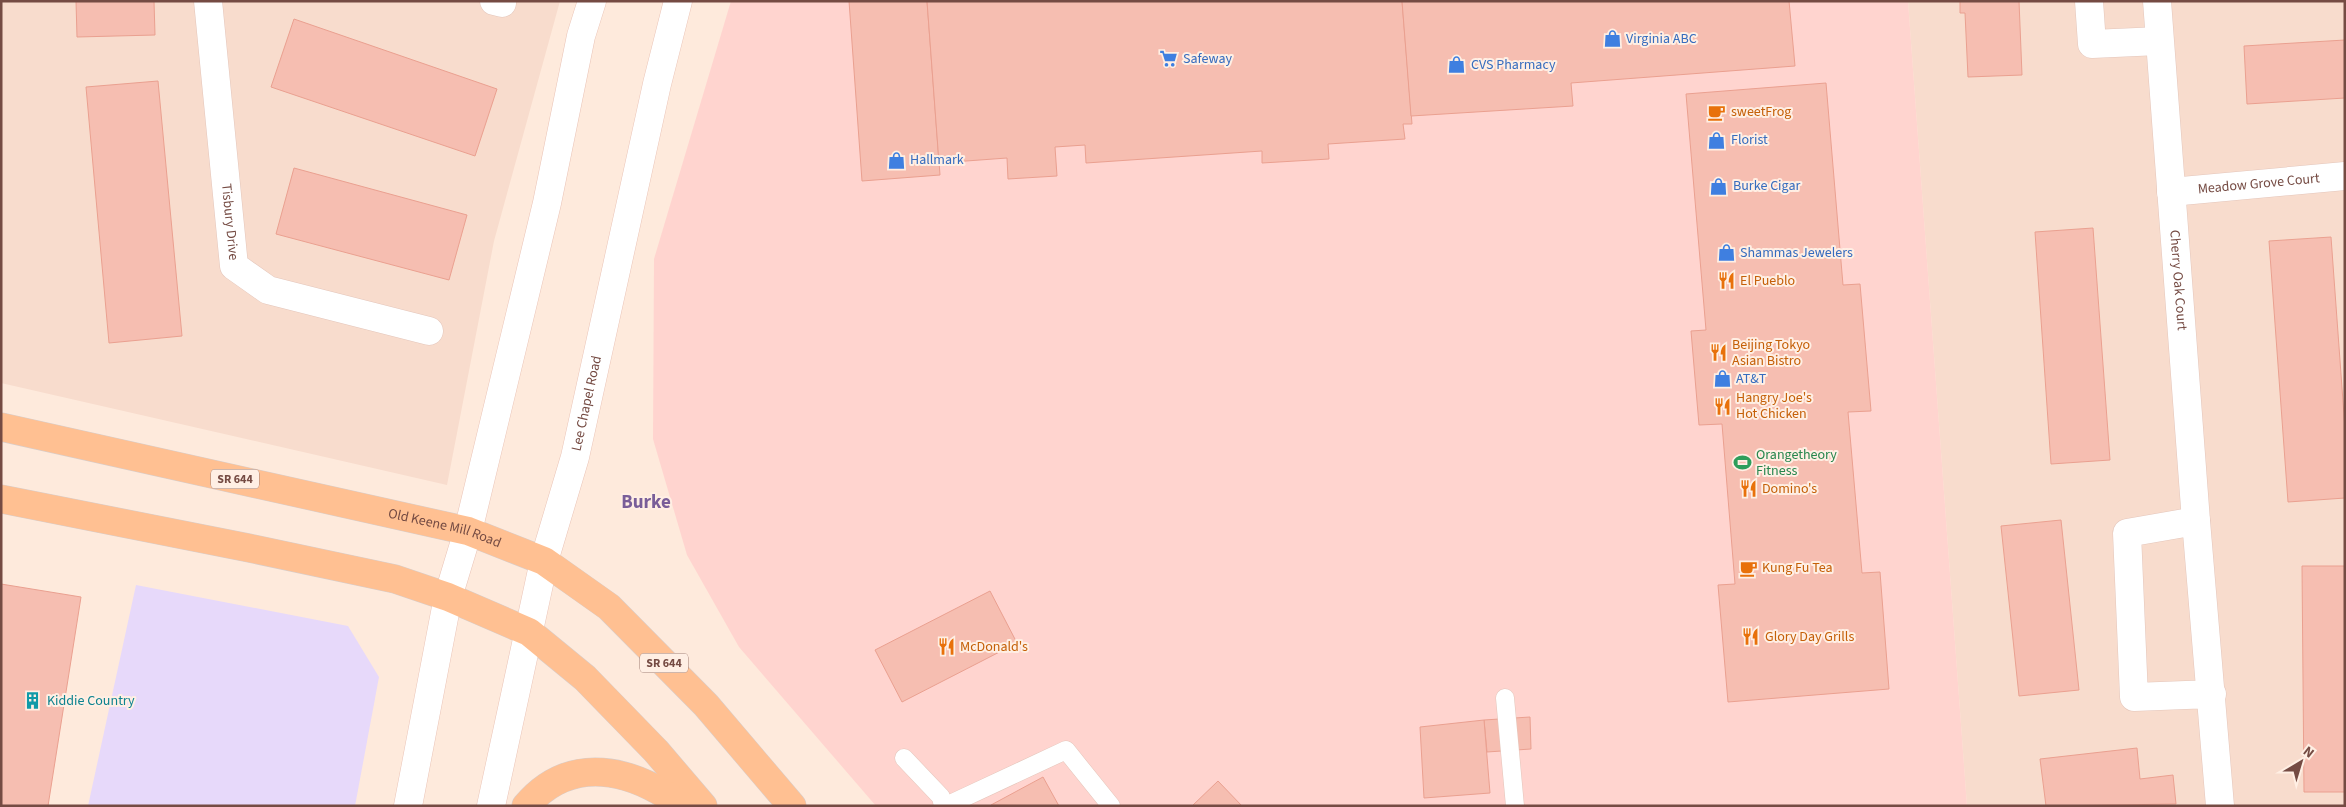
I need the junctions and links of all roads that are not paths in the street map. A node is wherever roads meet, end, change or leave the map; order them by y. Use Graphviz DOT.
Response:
graph roads {
  1 [pos="208,1"];
  2 [pos="592,1"];
  3 [pos="678,1"];
  4 [pos="2089,1"];
  5 [pos="2157,1"];
  6 [pos="2159,41"];
  7 [pos="2345,176"];
  8 [pos="2171,192"];
  9 [pos="429,331"];
  10 [pos="1,427"];
  11 [pos="1,500"];
  12 [pos="2196,521"];
  13 [pos="468,531"];
  14 [pos="544,561"];
  15 [pos="448,597"];
  16 [pos="529,632"];
  17 [pos="2212,694"];
  18 [pos="1505,698"];
  19 [pos="904,758"];
  20 [pos="408,806"];
  21 [pos="491,806"];
  22 [pos="526,806"];
  23 [pos="682,806"];
  24 [pos="703,806"];
  25 [pos="792,806"];
  26 [pos="944,806"];
  27 [pos="1111,806"];
  28 [pos="1516,806"];
  29 [pos="2220,806"];
  1 -- 9 [label="street, Tisbury Drive"];
  2 -- 13 [label="street"];
  3 -- 14 [label="street, Lee Chapel Road"];
  4 -- 6 [label="street"];
  5 -- 6 [label="street, Cherry Oak Court"];
  6 -- 8 [label="street, Cherry Oak Court"];
  7 -- 8 [label="street, Meadow Grove Court"];
  8 -- 12 [label="street, Cherry Oak Court"];
  10 -- 13 [label="main road, Old Keene Mill Road / SR 644"];
  11 -- 15 [label="main road"];
  12 -- 17 [label="street, Cherry Oak Court"];
  12 -- 17 [label="street"];
  13 -- 14 [label="main road, Old Keene Mill Road / SR 644"];
  13 -- 15 [label="street"];
  14 -- 16 [label="street, Lee Chapel Road"];
  14 -- 25 [label="main road, Old Keene Mill Road / SR 644"];
  15 -- 16 [label="main road"];
  15 -- 20 [label="street"];
  16 -- 21 [label="street, Lee Chapel Road"];
  16 -- 24 [label="main road"];
  17 -- 29 [label="street, Cherry Oak Court"];
  18 -- 28 [label="lane"];
  19 -- 26 [label="lane"];
  22 -- 23 [label="main road"];
  26 -- 27 [label="lane"];
}
